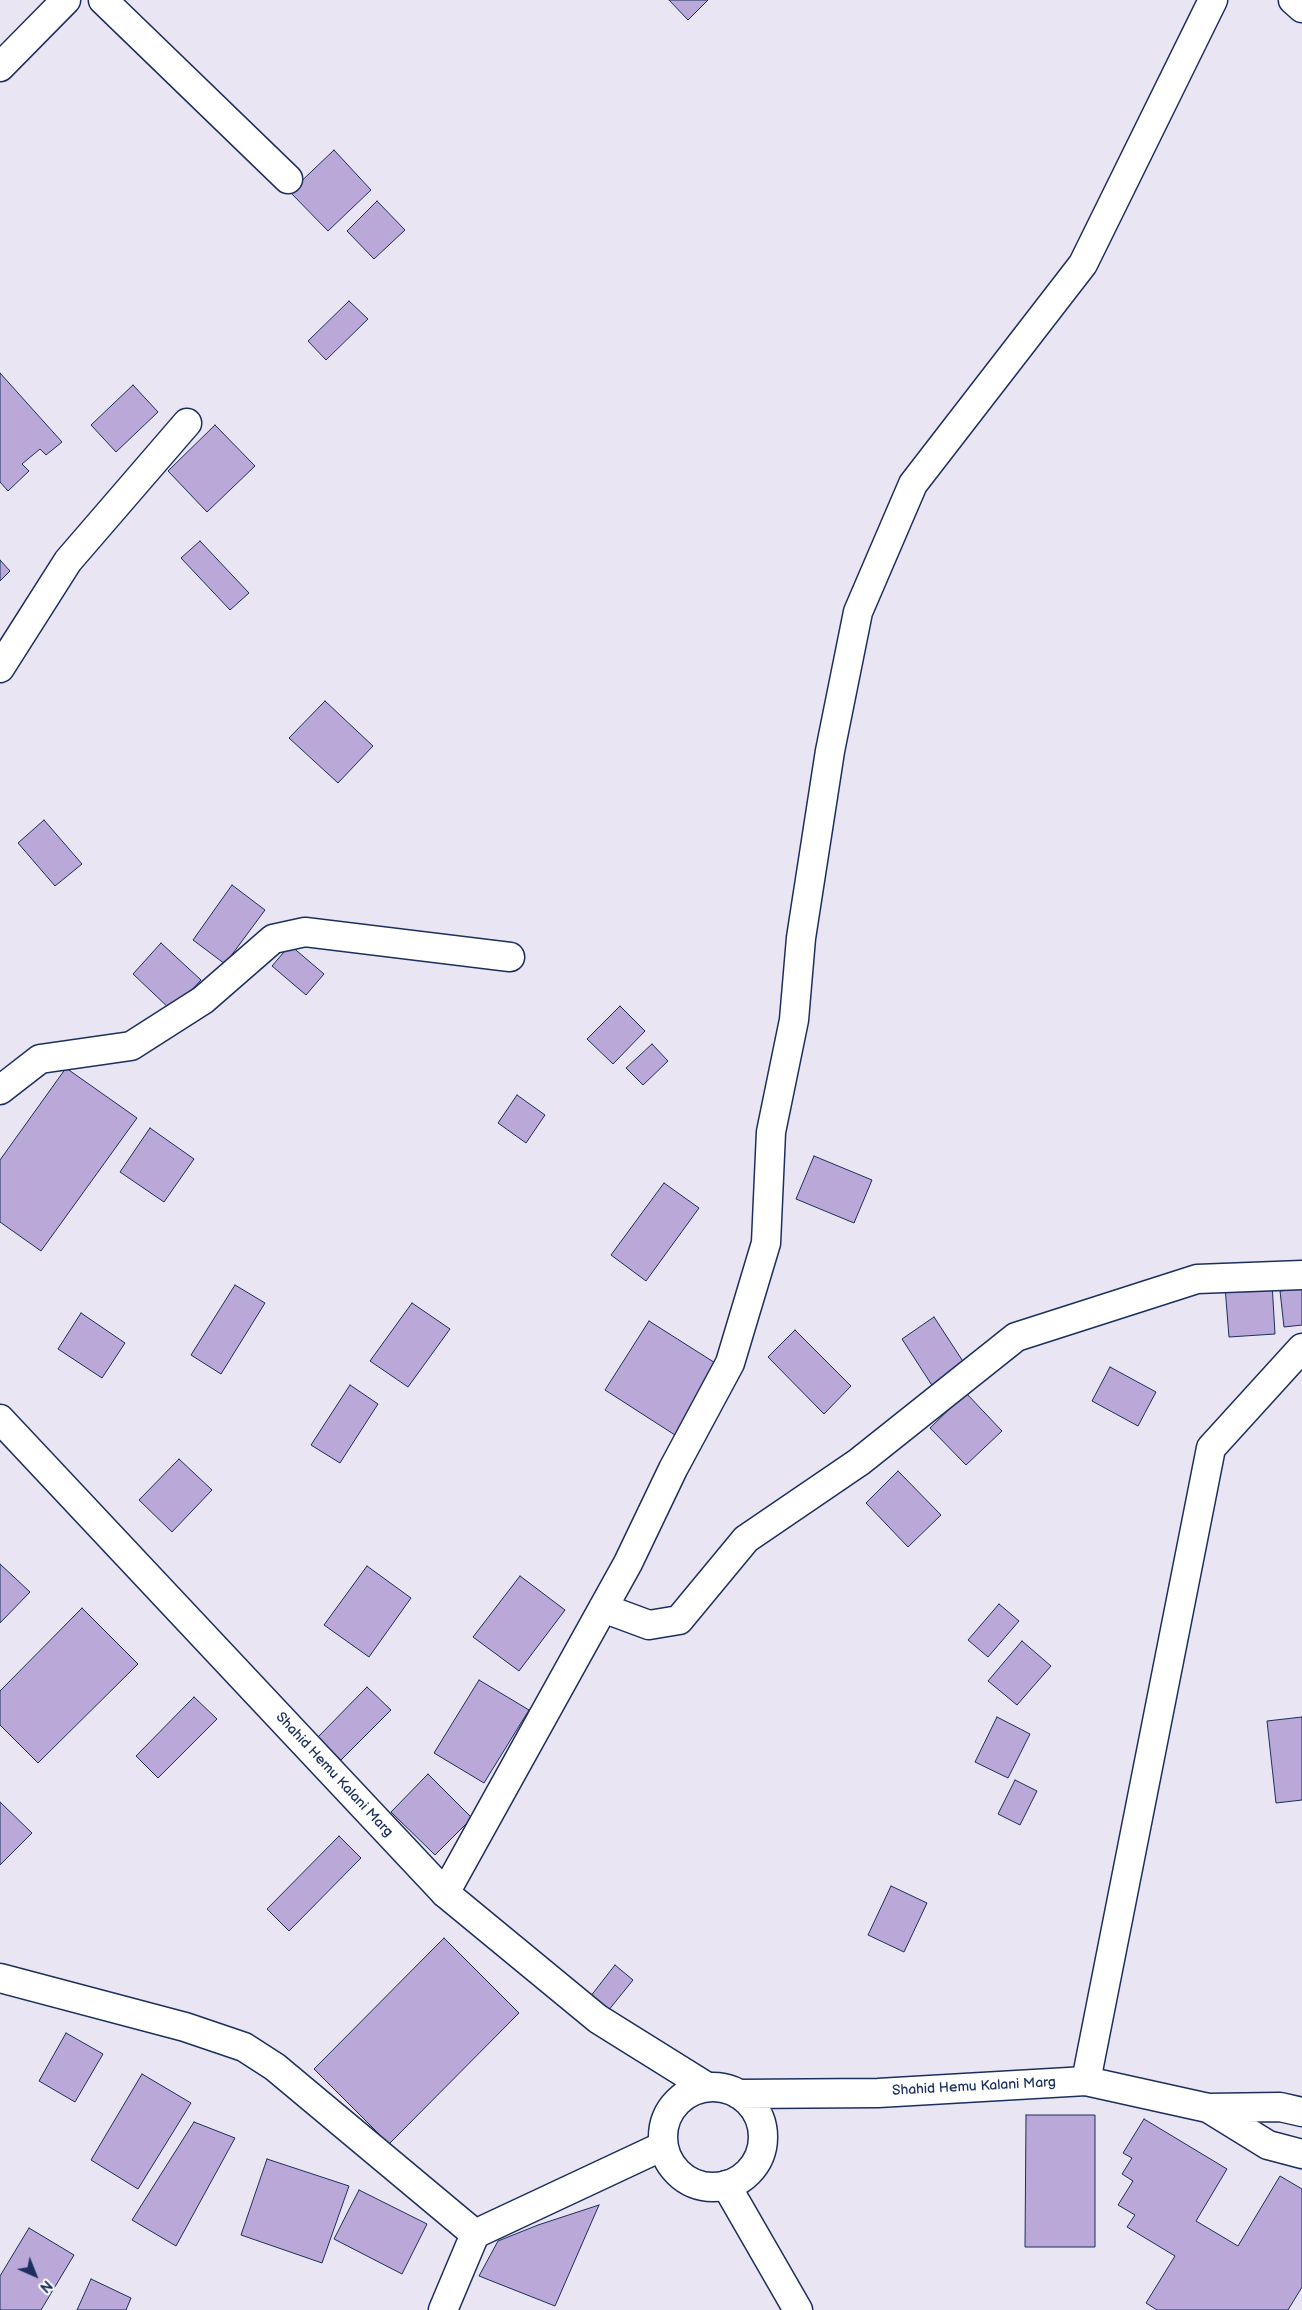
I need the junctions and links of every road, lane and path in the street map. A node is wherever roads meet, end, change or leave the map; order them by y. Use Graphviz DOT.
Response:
graph roads {
  1 [pos="66,0"];
  2 [pos="103,0"];
  3 [pos="1213,0"];
  4 [pos="1293,0"];
  5 [pos="1302,8"];
  6 [pos="0,67"];
  7 [pos="288,179"];
  8 [pos="187,423"];
  9 [pos="0,668"];
  10 [pos="510,957"];
  11 [pos="0,1090"];
  12 [pos="1302,1276"];
  13 [pos="1302,1348"];
  14 [pos="0,1419"];
  15 [pos="603,1608"];
  16 [pos="445,1893"];
  17 [pos="0,1978"];
  18 [pos="1086,2081"];
  19 [pos="707,2087"];
  20 [pos="738,2094"];
  21 [pos="1208,2108"];
  22 [pos="1302,2112"];
  23 [pos="663,2146"];
  24 [pos="1302,2154"];
  25 [pos="726,2185"];
  26 [pos="475,2234"];
  27 [pos="443,2310"];
  28 [pos="798,2310"];
  1 -- 6 [label="street"];
  2 -- 7 [label="street"];
  3 -- 15 [label="street"];
  4 -- 5 [label="street"];
  8 -- 9 [label="street"];
  10 -- 11 [label="street"];
  12 -- 15 [label="street"];
  13 -- 18 [label="street"];
  14 -- 16 [label="street, Shahid Hemu Kalani Marg"];
  15 -- 16 [label="street"];
  16 -- 19 [label="street, Shahid Hemu Kalani Marg"];
  17 -- 26 [label="street"];
  18 -- 20 [label="street, Shahid Hemu Kalani Marg"];
  18 -- 21 [label="street, Shahid Hemu Kalani Marg"];
  19 -- 20 [label="street, Shahid Hemu Kalani Marg"];
  19 -- 23 [label="street"];
  20 -- 25 [label="street, Shahid Hemu Kalani Marg"];
  21 -- 22 [label="street, Shahid Hemu Kalani Marg"];
  21 -- 24 [label="street, Shahid Hemu Kalani Marg"];
  23 -- 25 [label="street, Shahid Hemu Kalani Marg"];
  23 -- 26 [label="street"];
  25 -- 28 [label="street"];
  26 -- 27 [label="street"];
}
